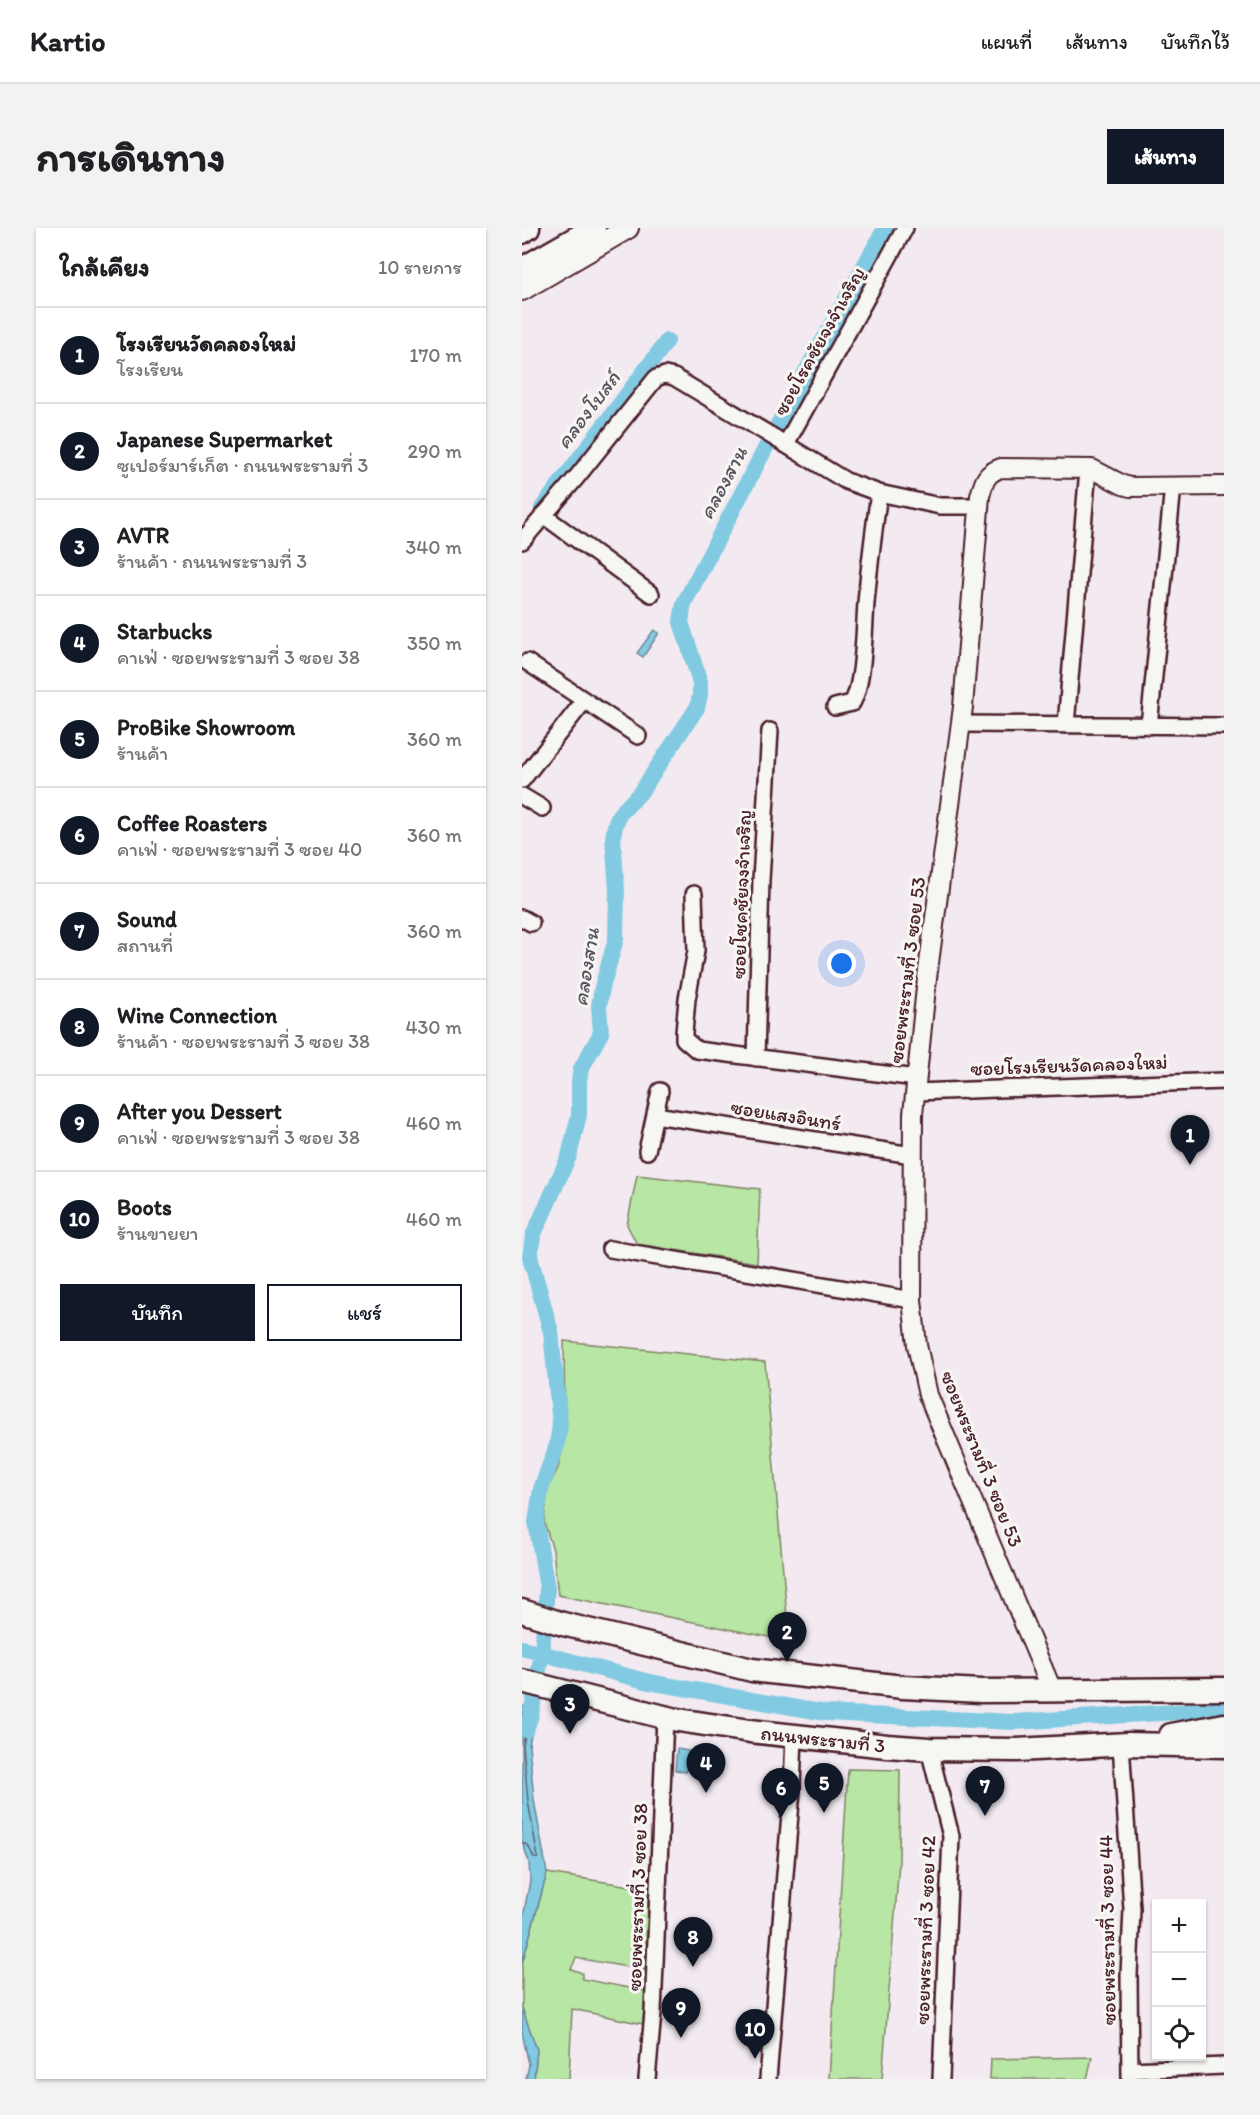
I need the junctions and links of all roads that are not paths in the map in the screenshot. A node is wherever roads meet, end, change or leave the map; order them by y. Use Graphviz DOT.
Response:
graph roads {
  1 [pos="528,228"];
  2 [pos="594,228"];
  3 [pos="628,228"];
  4 [pos="906,228"];
  5 [pos="522,232"];
  6 [pos="522,269"];
  7 [pos="522,290"];
  8 [pos="776,437"];
  9 [pos="1088,469"];
  10 [pos="1173,486"];
  11 [pos="1224,486"];
  12 [pos="879,493"];
  13 [pos="980,506"];
  14 [pos="543,515"];
  15 [pos="522,541"];
  16 [pos="651,594"];
  17 [pos="526,662"];
  18 [pos="584,701"];
  19 [pos="835,707"];
  20 [pos="961,724"];
  21 [pos="1066,725"];
  22 [pos="1149,726"];
  23 [pos="1224,726"];
  24 [pos="770,731"];
  25 [pos="638,736"];
  26 [pos="522,780"];
  27 [pos="522,796"];
  28 [pos="542,808"];
  29 [pos="694,894"];
  30 [pos="756,1058"];
  31 [pos="1224,1081"];
  32 [pos="916,1085"];
  33 [pos="660,1091"];
  34 [pos="655,1115"];
  35 [pos="647,1151"];
  36 [pos="912,1155"];
  37 [pos="610,1249"];
  38 [pos="912,1300"];
  39 [pos="525,1612"];
  40 [pos="1224,1674"];
  41 [pos="522,1681"];
  42 [pos="1224,1689"];
  43 [pos="1053,1690"];
  44 [pos="1099,1690"];
  45 [pos="665,1717"];
  46 [pos="1224,1725"];
  47 [pos="794,1734"];
  48 [pos="1125,1744"];
  49 [pos="1224,1746"];
  50 [pos="929,1749"];
  51 [pos="1224,2066"];
  52 [pos="1130,2074"];
  53 [pos="647,2079"];
  54 [pos="768,2079"];
  55 [pos="940,2079"];
  1 -- 5 [label="main road"];
  2 -- 6 [label="main road"];
  3 -- 7 [label="main road"];
  4 -- 8 [label="street, ซอยโรคชัยจงจำเจริญ"];
  8 -- 12 [label="street, ซอยโรคชัยจงจำเจริญ"];
  8 -- 14 [label="street, ซอยโรคชัยจงจำเจริญ"];
  9 -- 10 [label="street, ซอยพระรามที่ 3 ซอย 53"];
  9 -- 13 [label="street, ซอยพระรามที่ 3 ซอย 53"];
  9 -- 21 [label="street"];
  10 -- 11 [label="street, ซอยพระรามที่ 3 ซอย 53"];
  10 -- 22 [label="street"];
  12 -- 13 [label="street, ซอยโรคชัยจงจำเจริญ"];
  12 -- 19 [label="street"];
  13 -- 20 [label="street, ซอยพระรามที่ 3 ซอย 53"];
  14 -- 15 [label="street, ซอยโรคชัยจงจำเจริญ"];
  14 -- 16 [label="street"];
  17 -- 18 [label="street"];
  18 -- 25 [label="street"];
  18 -- 26 [label="street"];
  20 -- 21 [label="street"];
  20 -- 32 [label="street, ซอยพระรามที่ 3 ซอย 53"];
  21 -- 22 [label="street"];
  22 -- 23 [label="street"];
  24 -- 30 [label="street, ซอยโชคชัยจงจำเจริญ"];
  27 -- 28 [label="street"];
  29 -- 30 [label="street"];
  30 -- 32 [label="street"];
  31 -- 32 [label="street, ซอยโรงเรียนวัดคลองใหม่"];
  32 -- 36 [label="street, ซอยพระรามที่ 3 ซอย 53"];
  33 -- 34 [label="street"];
  34 -- 35 [label="street"];
  34 -- 36 [label="street, ซอยแสงอินทร์"];
  36 -- 38 [label="street, ซอยพระรามที่ 3 ซอย 53"];
  37 -- 38 [label="street"];
  38 -- 43 [label="street, ซอยพระรามที่ 3 ซอย 53"];
  39 -- 43 [label="main road"];
  40 -- 44 [label="main road"];
  41 -- 45 [label="main road, ถนนพระรามที่ 3"];
  42 -- 44 [label="main road"];
  43 -- 44 [label="main road"];
  45 -- 47 [label="main road, ถนนพระรามที่ 3"];
  45 -- 53 [label="street, ซอยพระรามที่ 3 ซอย 38"];
  46 -- 48 [label="main road, ถนนพระรามที่ 3"];
  47 -- 50 [label="main road, ถนนพระรามที่ 3"];
  47 -- 54 [label="street"];
  48 -- 49 [label="main road, ถนนพระรามที่ 3"];
  48 -- 50 [label="main road, ถนนพระรามที่ 3"];
  48 -- 52 [label="street, ซอยพระรามที่ 3 ซอย 44"];
  50 -- 55 [label="street, ซอยพระรามที่ 3 ซอย 42"];
  51 -- 52 [label="street"];
}
